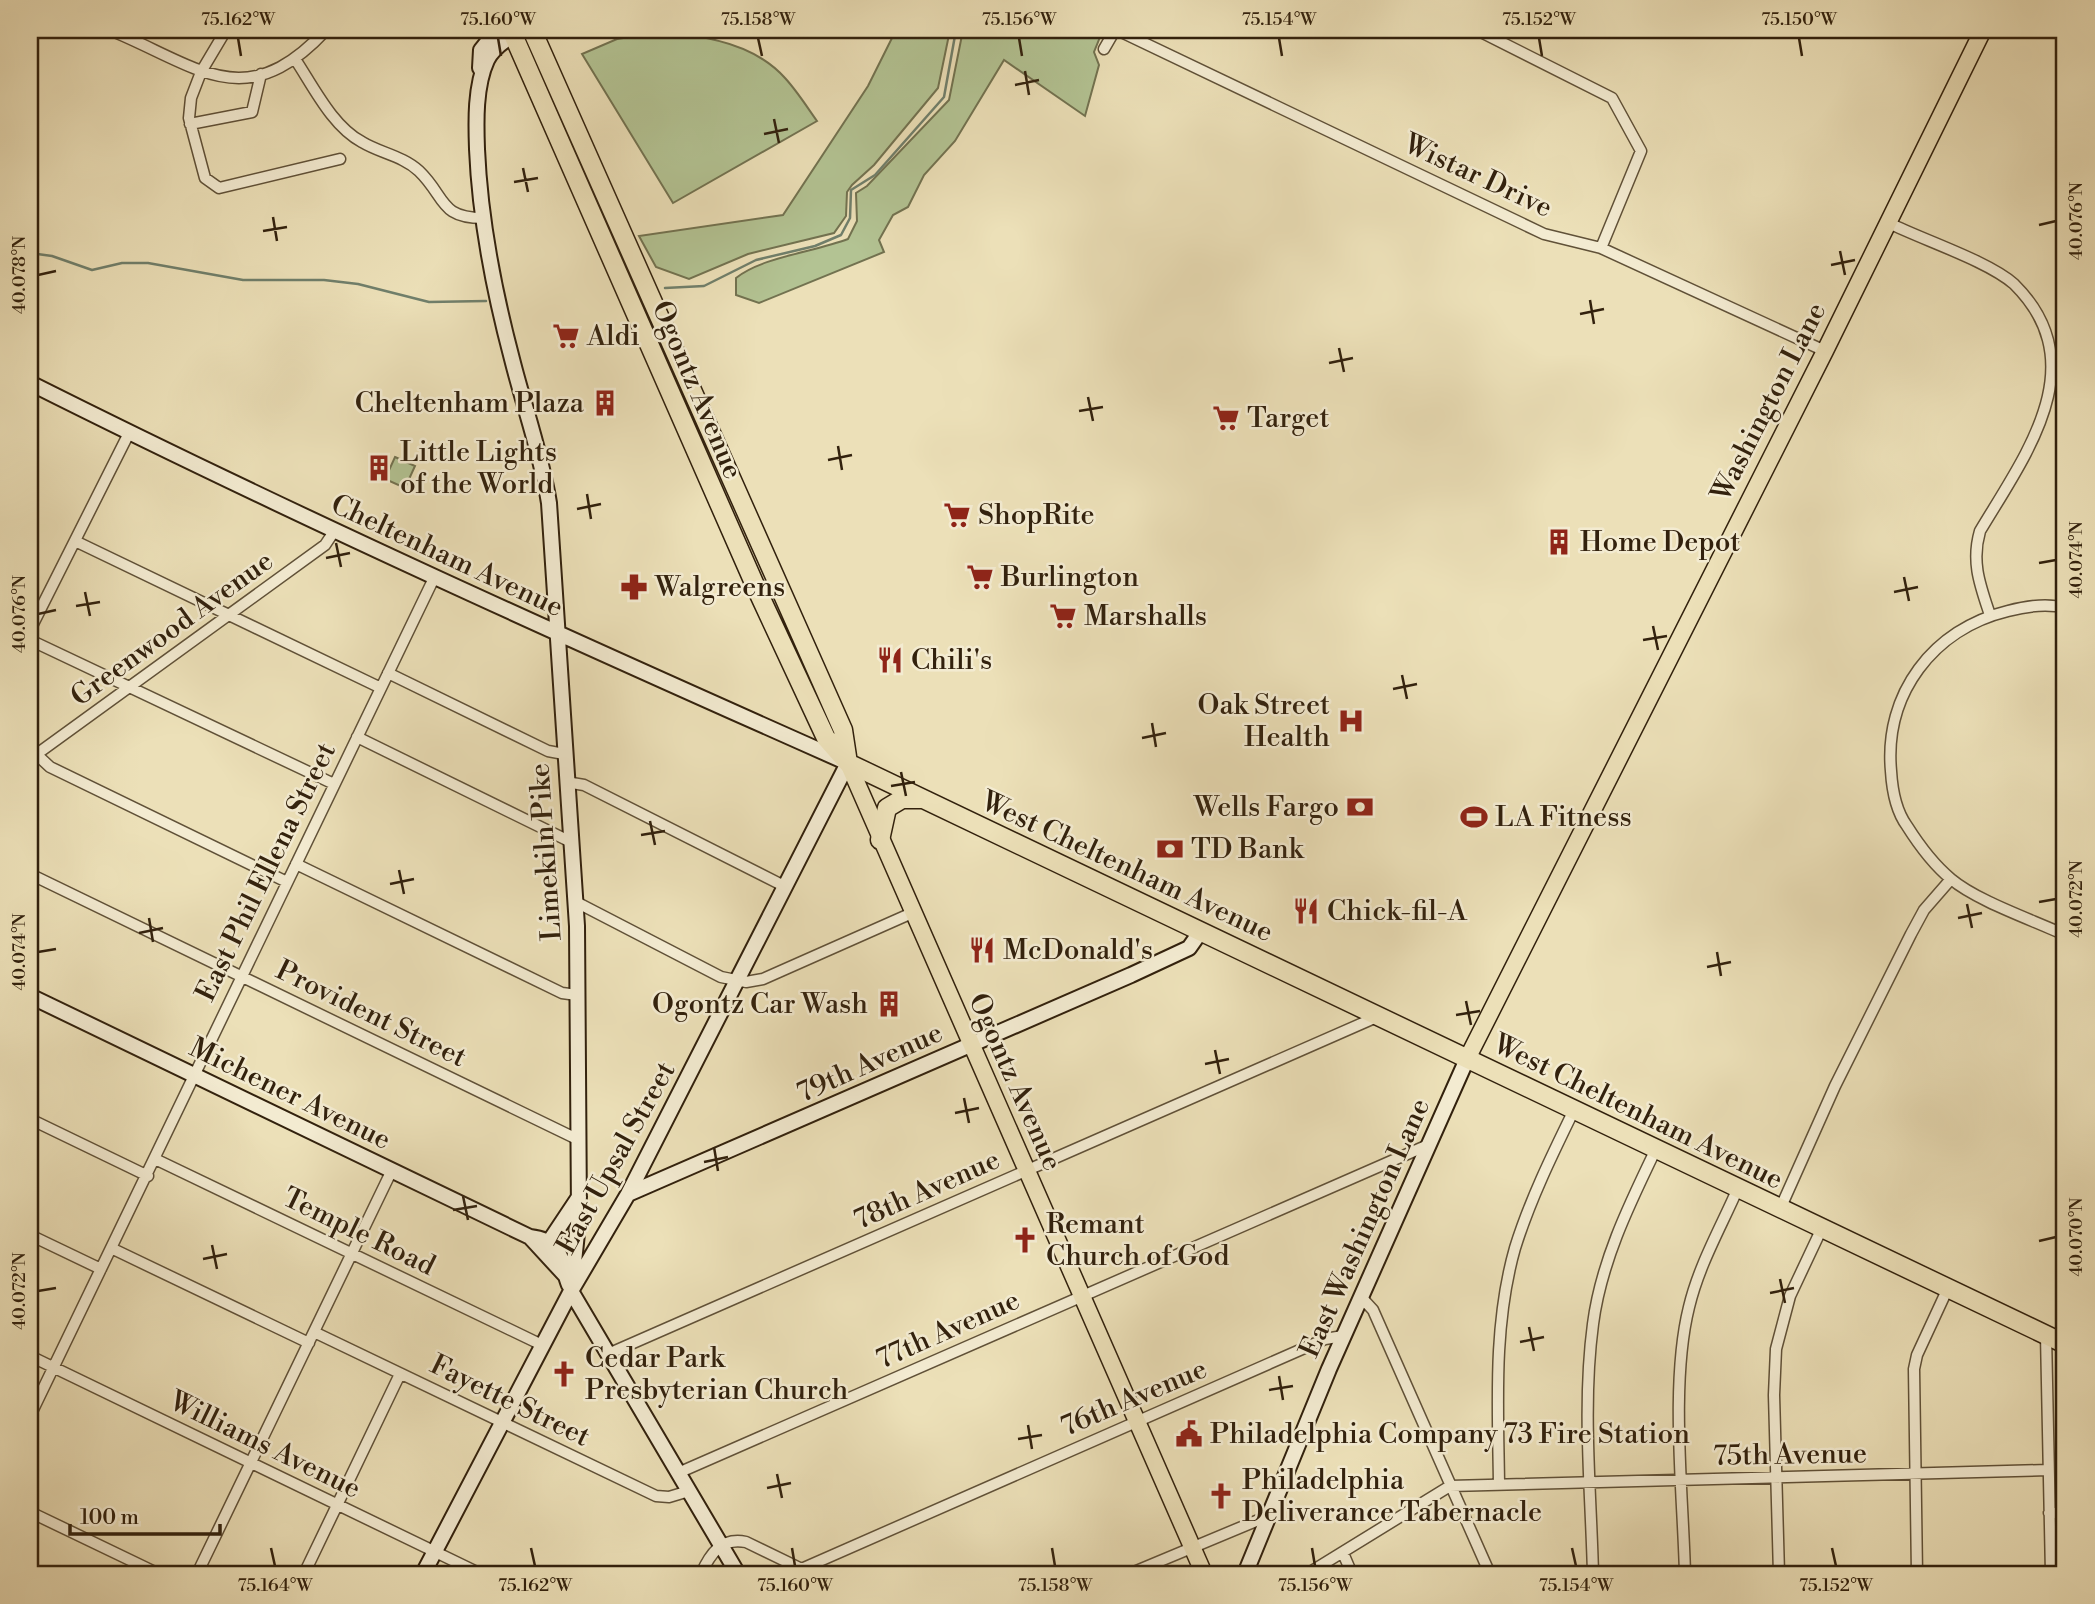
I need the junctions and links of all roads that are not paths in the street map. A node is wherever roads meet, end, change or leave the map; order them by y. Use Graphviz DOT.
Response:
graph roads {
  1 [pos="110,30"];
  2 [pos="226,30"];
  3 [pos="326,30"];
  4 [pos="532,30"];
  5 [pos="1116,30"];
  6 [pos="1477,30"];
  7 [pos="1983,30"];
  8 [pos="511,31"];
  9 [pos="131,34"];
  10 [pos="1104,49"];
  11 [pos="295,58"];
  12 [pos="201,72"];
  13 [pos="261,74"];
  14 [pos="190,124"];
  15 [pos="340,159"];
  16 [pos="484,218"];
  17 [pos="1889,223"];
  18 [pos="1601,248"];
  19 [pos="1825,351"];
  20 [pos="2062,366"];
  21 [pos="30,383"];
  22 [pos="129,433"];
  23 [pos="335,530"];
  24 [pos="75,541"];
  25 [pos="435,576"];
  26 [pos="2065,608"];
  27 [pos="230,615"];
  28 [pos="1990,615"];
  29 [pos="30,630"];
  30 [pos="557,634"];
  31 [pos="30,640"];
  32 [pos="388,673"];
  33 [pos="131,687"];
  34 [pos="381,688"];
  35 [pos="357,737"];
  36 [pos="564,754"];
  37 [pos="33,757"];
  38 [pos="848,763"];
  39 [pos="566,782"];
  40 [pos="334,784"];
  41 [pos="920,799"];
  42 [pos="880,840"];
  43 [pos="571,842"];
  44 [pos="296,864"];
  45 [pos="30,874"];
  46 [pos="1951,879"];
  47 [pos="287,882"];
  48 [pos="784,886"];
  49 [pos="576,902"];
  50 [pos="912,913"];
  51 [pos="1201,931"];
  52 [pos="2065,935"];
  53 [pos="242,976"];
  54 [pos="736,981"];
  55 [pos="577,995"];
  56 [pos="30,996"];
  57 [pos="1378,1016"];
  58 [pos="971,1046"];
  59 [pos="1467,1059"];
  60 [pos="194,1075"];
  61 [pos="1574,1110"];
  62 [pos="30,1119"];
  63 [pos="579,1140"];
  64 [pos="1428,1144"];
  65 [pos="1657,1149"];
  66 [pos="155,1159"];
  67 [pos="392,1170"];
  68 [pos="1027,1171"];
  69 [pos="148,1176"];
  70 [pos="1738,1188"];
  71 [pos="628,1194"];
  72 [pos="579,1197"];
  73 [pos="1780,1209"];
  74 [pos="1822,1228"];
  75 [pos="30,1235"];
  76 [pos="530,1237"];
  77 [pos="549,1242"];
  78 [pos="111,1248"];
  79 [pos="352,1254"];
  80 [pos="101,1269"];
  81 [pos="565,1275"];
  82 [pos="1948,1288"];
  83 [pos="571,1292"];
  84 [pos="1082,1297"];
  85 [pos="1361,1297"];
  86 [pos="314,1332"];
  87 [pos="2046,1335"];
  88 [pos="1343,1336"];
  89 [pos="309,1343"];
  90 [pos="2065,1344"];
  91 [pos="542,1345"];
  92 [pos="608,1354"];
  93 [pos="30,1356"];
  94 [pos="53,1367"];
  95 [pos="400,1374"];
  96 [pos="30,1416"];
  97 [pos="501,1422"];
  98 [pos="1136,1423"];
  99 [pos="251,1463"];
  100 [pos="2048,1470"];
  101 [pos="678,1473"];
  102 [pos="1914,1474"];
  103 [pos="1777,1478"];
  104 [pos="1682,1480"];
  105 [pos="1591,1482"];
  106 [pos="1499,1484"];
  107 [pos="1450,1486"];
  108 [pos="689,1491"];
  109 [pos="337,1505"];
  110 [pos="30,1511"];
  111 [pos="2049,1513"];
  112 [pos="2065,1513"];
  113 [pos="1268,1516"];
  114 [pos="720,1545"];
  115 [pos="1192,1548"];
  116 [pos="435,1551"];
  117 [pos="1343,1553"];
  118 [pos="807,1572"];
  119 [pos="159,1574"];
  120 [pos="197,1574"];
  121 [pos="303,1574"];
  122 [pos="423,1574"];
  123 [pos="481,1574"];
  124 [pos="701,1574"];
  125 [pos="738,1574"];
  126 [pos="790,1574"];
  127 [pos="1129,1574"];
  128 [pos="1204,1574"];
  129 [pos="1245,1574"];
  130 [pos="1307,1574"];
  131 [pos="1352,1574"];
  132 [pos="1490,1574"];
  133 [pos="1593,1574"];
  134 [pos="1685,1574"];
  135 [pos="1779,1574"];
  136 [pos="1917,1574"];
  137 [pos="2051,1574"];
  1 -- 9 [label="street"];
  2 -- 12 [label="street"];
  3 -- 11 [label="street"];
  4 -- 38 [label="highway, Ogontz Avenue"];
  5 -- 10 [label="street"];
  5 -- 18 [label="street, Wistar Drive"];
  6 -- 18 [label="street"];
  7 -- 17 [label="main road, Washington Lane"];
  8 -- 16 [label="street, Limekiln Pike"];
  8 -- 38 [label="highway, Ogontz Avenue"];
  9 -- 12 [label="street"];
  11 -- 13 [label="street"];
  11 -- 16 [label="street"];
  12 -- 13 [label="street"];
  12 -- 14 [label="street"];
  13 -- 14 [label="street"];
  14 -- 15 [label="street"];
  16 -- 30 [label="street, Limekiln Pike"];
  17 -- 19 [label="main road, Washington Lane"];
  17 -- 20 [label="street"];
  18 -- 19 [label="street, Wistar Drive"];
  19 -- 59 [label="main road, Washington Lane"];
  20 -- 28 [label="street"];
  21 -- 22 [label="street, Cheltenham Avenue"];
  22 -- 23 [label="street, Cheltenham Avenue"];
  22 -- 24 [label="street"];
  23 -- 25 [label="street, Cheltenham Avenue"];
  23 -- 27 [label="street, Greenwood Avenue"];
  24 -- 27 [label="street"];
  24 -- 29 [label="street"];
  25 -- 30 [label="street, Cheltenham Avenue"];
  25 -- 32 [label="street, East Phil Ellena Street"];
  26 -- 28 [label="street"];
  27 -- 33 [label="street, Greenwood Avenue"];
  27 -- 34 [label="street"];
  28 -- 46 [label="street"];
  30 -- 36 [label="street, Limekiln Pike"];
  30 -- 38 [label="street, Cheltenham Avenue"];
  31 -- 33 [label="street"];
  32 -- 34 [label="street, East Phil Ellena Street"];
  32 -- 36 [label="street"];
  33 -- 37 [label="street, Greenwood Avenue"];
  33 -- 40 [label="street"];
  34 -- 35 [label="street, East Phil Ellena Street"];
  35 -- 40 [label="street, East Phil Ellena Street"];
  35 -- 43 [label="street"];
  36 -- 39 [label="street, Limekiln Pike"];
  37 -- 47 [label="street"];
  38 -- 41 [label="highway, West Cheltenham Avenue"];
  38 -- 42 [label="main road, Ogontz Avenue"];
  38 -- 48 [label="street, East Upsal Street"];
  39 -- 43 [label="street, Limekiln Pike"];
  39 -- 48 [label="street"];
  40 -- 44 [label="street, East Phil Ellena Street"];
  41 -- 42 [label="highway"];
  41 -- 51 [label="highway, West Cheltenham Avenue"];
  42 -- 50 [label="main road, Ogontz Avenue"];
  43 -- 49 [label="street, Limekiln Pike"];
  44 -- 47 [label="street, East Phil Ellena Street"];
  44 -- 55 [label="street"];
  45 -- 53 [label="street, Provident Street"];
  46 -- 52 [label="street"];
  46 -- 73 [label="street"];
  47 -- 53 [label="street, East Phil Ellena Street"];
  48 -- 54 [label="street, East Upsal Street"];
  49 -- 54 [label="street"];
  49 -- 55 [label="street, Limekiln Pike"];
  50 -- 54 [label="street"];
  50 -- 58 [label="main road, Ogontz Avenue"];
  51 -- 57 [label="highway, West Cheltenham Avenue"];
  51 -- 58 [label="street, 79th Avenue"];
  53 -- 60 [label="street, East Phil Ellena Street"];
  53 -- 63 [label="street, Provident Street"];
  54 -- 71 [label="street, East Upsal Street"];
  55 -- 63 [label="street, Limekiln Pike"];
  56 -- 60 [label="street, Michener Avenue"];
  57 -- 59 [label="highway, West Cheltenham Avenue"];
  57 -- 68 [label="street, 78th Avenue"];
  58 -- 68 [label="main road, Ogontz Avenue"];
  58 -- 71 [label="street, 79th Avenue"];
  59 -- 61 [label="highway, West Cheltenham Avenue"];
  59 -- 64 [label="street, East Washington Lane"];
  60 -- 66 [label="street, East Phil Ellena Street"];
  60 -- 67 [label="street, Michener Avenue"];
  61 -- 65 [label="highway, West Cheltenham Avenue"];
  61 -- 106 [label="street"];
  62 -- 69 [label="street"];
  63 -- 72 [label="street, Limekiln Pike"];
  64 -- 84 [label="street, 77th Avenue"];
  64 -- 85 [label="street, East Washington Lane"];
  65 -- 70 [label="highway, West Cheltenham Avenue"];
  65 -- 105 [label="street"];
  66 -- 69 [label="street, East Phil Ellena Street"];
  66 -- 79 [label="street, Temple Road"];
  67 -- 76 [label="street, Michener Avenue"];
  67 -- 79 [label="street"];
  68 -- 84 [label="main road, Ogontz Avenue"];
  68 -- 92 [label="street, 78th Avenue"];
  69 -- 78 [label="street, East Phil Ellena Street"];
  70 -- 73 [label="highway, West Cheltenham Avenue"];
  70 -- 104 [label="street"];
  71 -- 83 [label="street, East Upsal Street"];
  72 -- 77 [label="street"];
  72 -- 83 [label="street, Limekiln Pike"];
  73 -- 74 [label="highway, West Cheltenham Avenue"];
  74 -- 82 [label="highway, West Cheltenham Avenue"];
  74 -- 103 [label="street"];
  75 -- 80 [label="street"];
  76 -- 77 [label="street, Michener Avenue"];
  76 -- 81 [label="street, Michener Avenue"];
  77 -- 81 [label="street, Michener Avenue"];
  78 -- 80 [label="street, East Phil Ellena Street"];
  78 -- 89 [label="street"];
  79 -- 86 [label="street"];
  79 -- 91 [label="street, Temple Road"];
  80 -- 94 [label="street, East Phil Ellena Street"];
  81 -- 83 [label="street, Michener Avenue"];
  82 -- 87 [label="highway, West Cheltenham Avenue"];
  82 -- 102 [label="street"];
  83 -- 91 [label="street, East Upsal Street"];
  83 -- 92 [label="street"];
  84 -- 98 [label="main road, Ogontz Avenue"];
  84 -- 101 [label="street, 77th Avenue"];
  85 -- 88 [label="street, East Washington Lane"];
  85 -- 107 [label="street"];
  86 -- 89 [label="street"];
  86 -- 95 [label="street, Fayette Street"];
  87 -- 90 [label="highway, West Cheltenham Avenue"];
  87 -- 100 [label="street"];
  88 -- 98 [label="street, 76th Avenue"];
  88 -- 113 [label="street, East Washington Lane"];
  89 -- 99 [label="street"];
  91 -- 97 [label="street, East Upsal Street"];
  92 -- 101 [label="street"];
  93 -- 94 [label="street, Williams Avenue"];
  94 -- 96 [label="street, East Phil Ellena Street"];
  94 -- 99 [label="street, Williams Avenue"];
  95 -- 97 [label="street, Fayette Street"];
  95 -- 109 [label="street"];
  97 -- 108 [label="street, Fayette Street"];
  97 -- 116 [label="street, East Upsal Street"];
  98 -- 115 [label="main road, Ogontz Avenue"];
  98 -- 118 [label="street, 76th Avenue"];
  99 -- 109 [label="street, Williams Avenue"];
  99 -- 120 [label="street"];
  100 -- 102 [label="street, 75th Avenue"];
  100 -- 111 [label="street"];
  101 -- 108 [label="street"];
  102 -- 103 [label="street, 75th Avenue"];
  102 -- 136 [label="street"];
  103 -- 104 [label="street, 75th Avenue"];
  103 -- 135 [label="street"];
  104 -- 105 [label="street, 75th Avenue"];
  104 -- 134 [label="street"];
  105 -- 106 [label="street, 75th Avenue"];
  105 -- 133 [label="street"];
  106 -- 107 [label="street, 75th Avenue"];
  107 -- 117 [label="street"];
  107 -- 132 [label="street"];
  108 -- 114 [label="street"];
  109 -- 116 [label="street, Williams Avenue"];
  109 -- 121 [label="street"];
  110 -- 119 [label="street"];
  111 -- 112 [label="street"];
  111 -- 137 [label="street"];
  113 -- 115 [label="street"];
  113 -- 129 [label="street, East Washington Lane"];
  114 -- 118 [label="street"];
  114 -- 124 [label="street"];
  114 -- 125 [label="street"];
  115 -- 127 [label="street"];
  115 -- 128 [label="main road, Ogontz Avenue"];
  116 -- 122 [label="street, East Upsal Street"];
  116 -- 123 [label="street, Williams Avenue"];
  117 -- 130 [label="street"];
  117 -- 131 [label="street"];
  118 -- 126 [label="street, 76th Avenue"];
}
